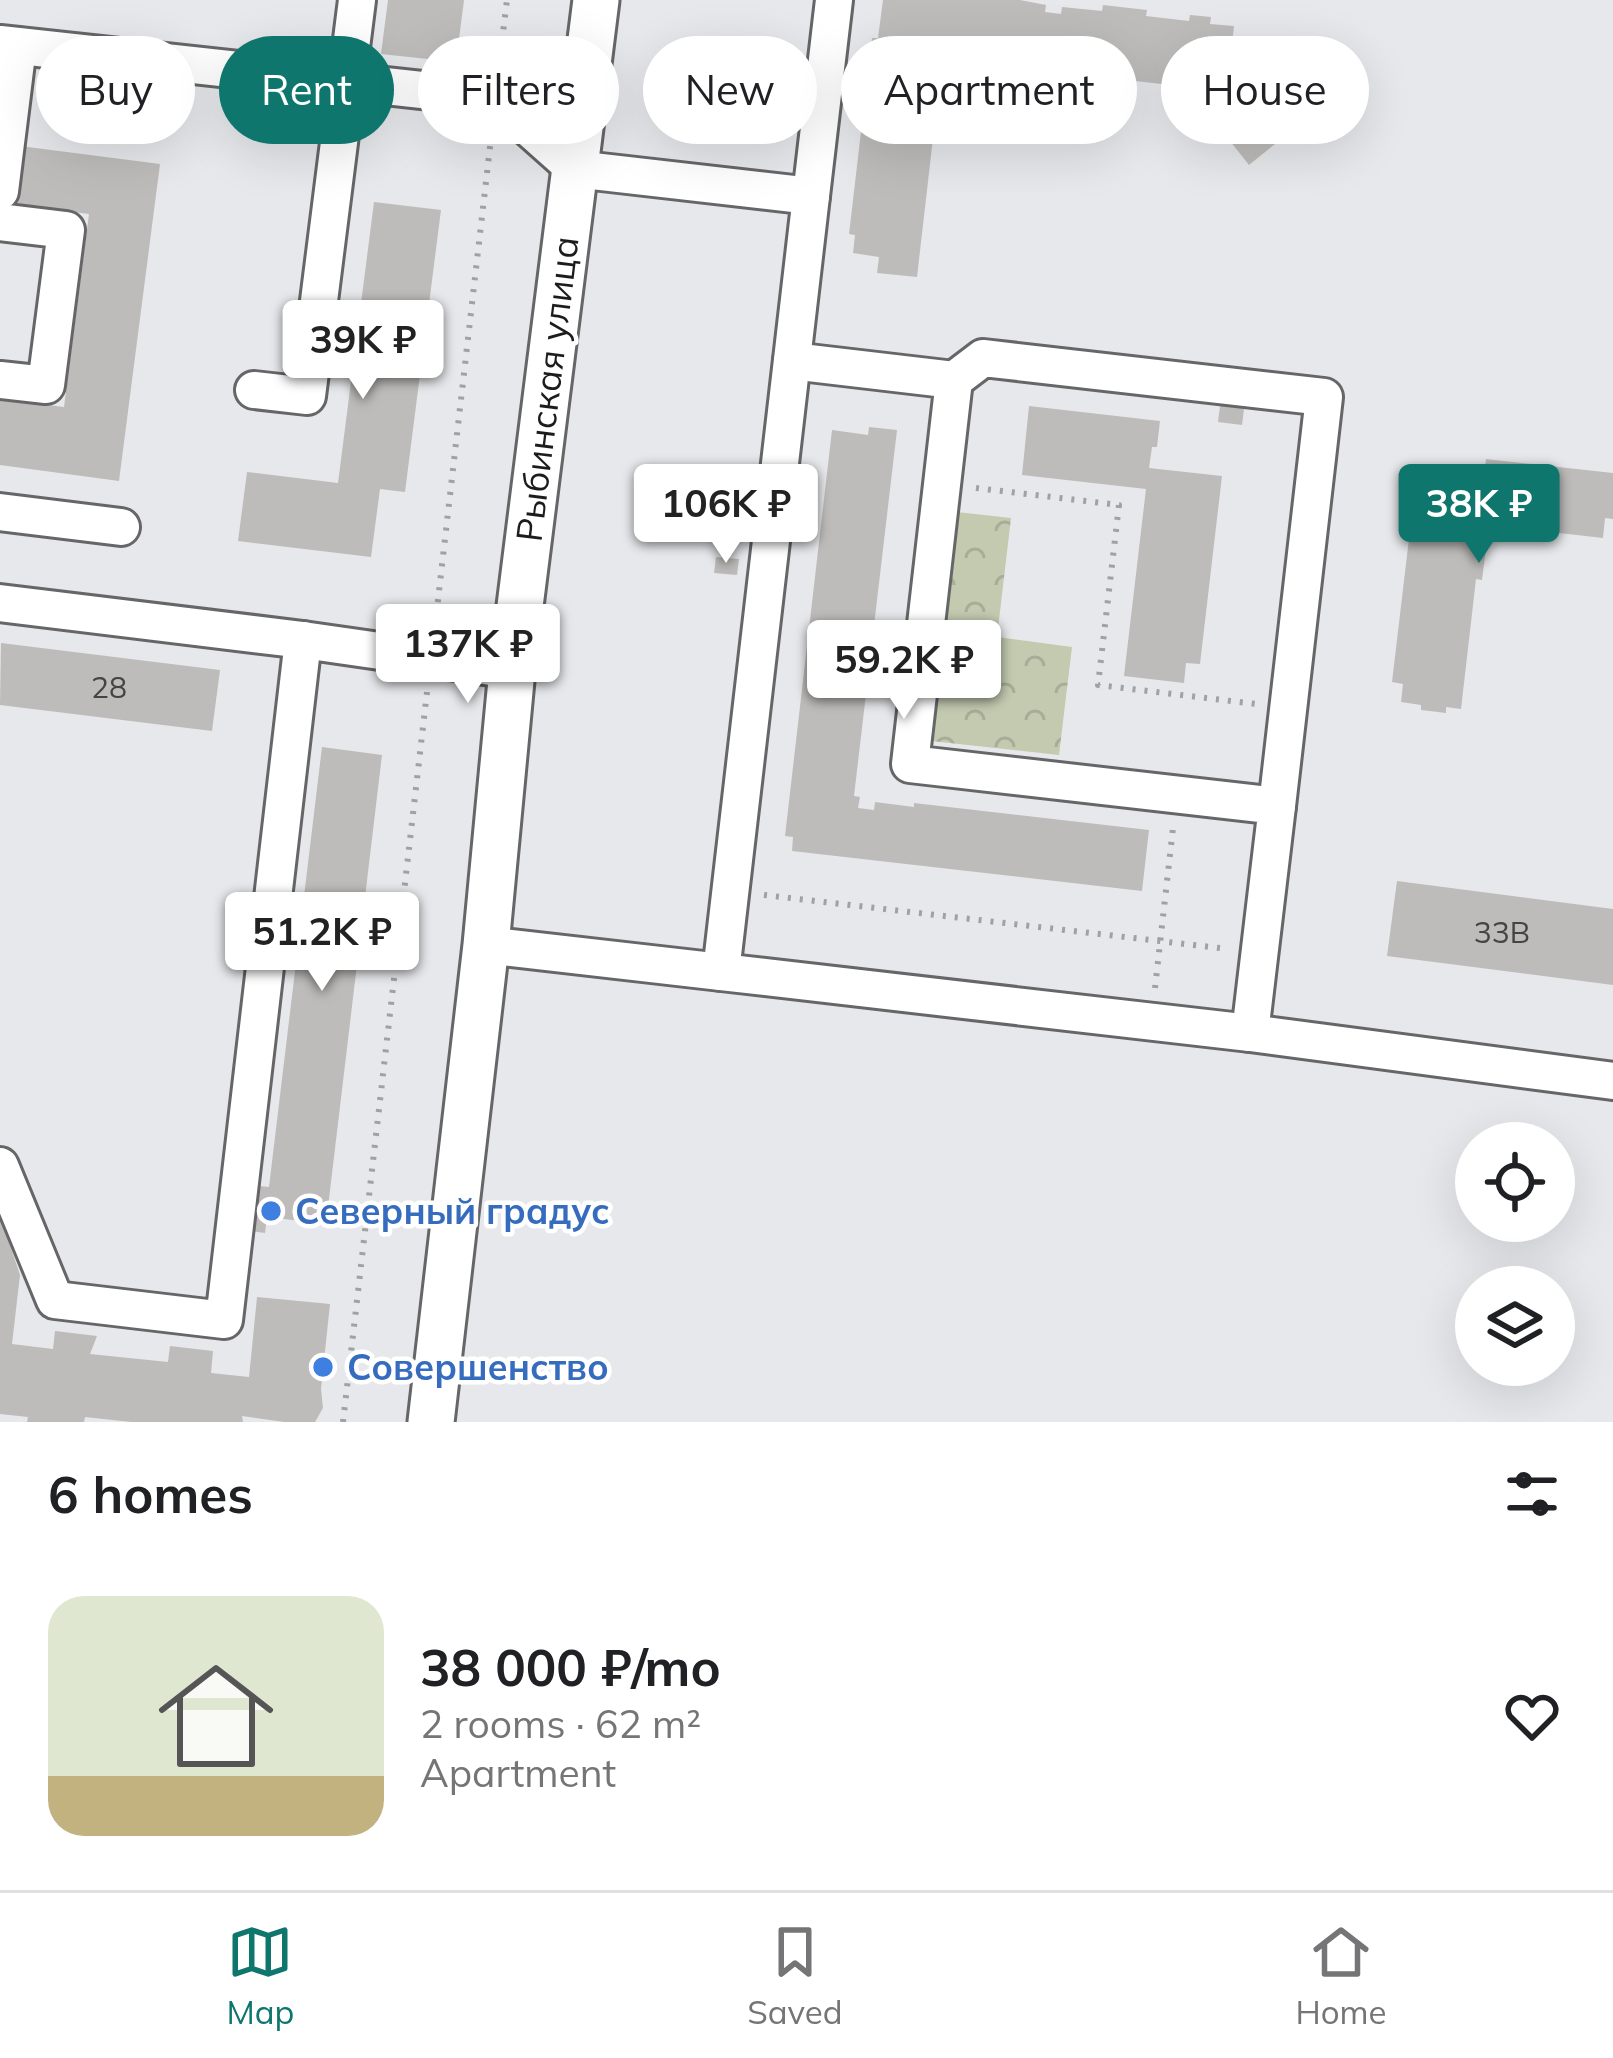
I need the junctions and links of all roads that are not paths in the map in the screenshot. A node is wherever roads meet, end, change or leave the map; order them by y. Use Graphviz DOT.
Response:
graph roads {
  1 [pos="357,0"];
  2 [pos="596,0"];
  3 [pos="834,0"];
  4 [pos="352,36"];
  5 [pos="9,45"];
  6 [pos="219,68"];
  7 [pos="394,87"];
  8 [pos="338,144"];
  9 [pos="575,169"];
  10 [pos="0,191"];
  11 [pos="811,196"];
  12 [pos="0,222"];
  13 [pos="792,362"];
  14 [pos="0,380"];
  15 [pos="954,380"];
  16 [pos="254,390"];
  17 [pos="0,512"];
  18 [pos="121,526"];
  19 [pos="0,603"];
  20 [pos="303,640"];
  21 [pos="512,670"];
  22 [pos="1277,806"];
  23 [pos="486,945"];
  24 [pos="722,972"];
  25 [pos="1250,1033"];
  26 [pos="1613,1081"];
  27 [pos="0,1166"];
  28 [pos="431,1422"];
  1 -- 4 [label="lane"];
  2 -- 9 [label="main road, Рыбинская улица"];
  3 -- 11 [label="lane"];
  5 -- 6 [label="lane"];
  5 -- 10 [label="lane"];
  7 -- 9 [label="lane"];
  8 -- 16 [label="lane"];
  9 -- 11 [label="lane"];
  9 -- 21 [label="main road, Рыбинская улица"];
  11 -- 13 [label="lane"];
  12 -- 14 [label="lane"];
  13 -- 15 [label="lane"];
  13 -- 24 [label="lane"];
  15 -- 22 [label="lane"];
  15 -- 22 [label="lane"];
  17 -- 18 [label="lane"];
  19 -- 20 [label="lane"];
  20 -- 21 [label="lane"];
  20 -- 27 [label="lane"];
  21 -- 23 [label="main road, Рыбинская улица"];
  22 -- 25 [label="lane"];
  23 -- 24 [label="lane"];
  23 -- 28 [label="main road, Рыбинская улица"];
  24 -- 25 [label="lane"];
  25 -- 26 [label="lane"];
}
